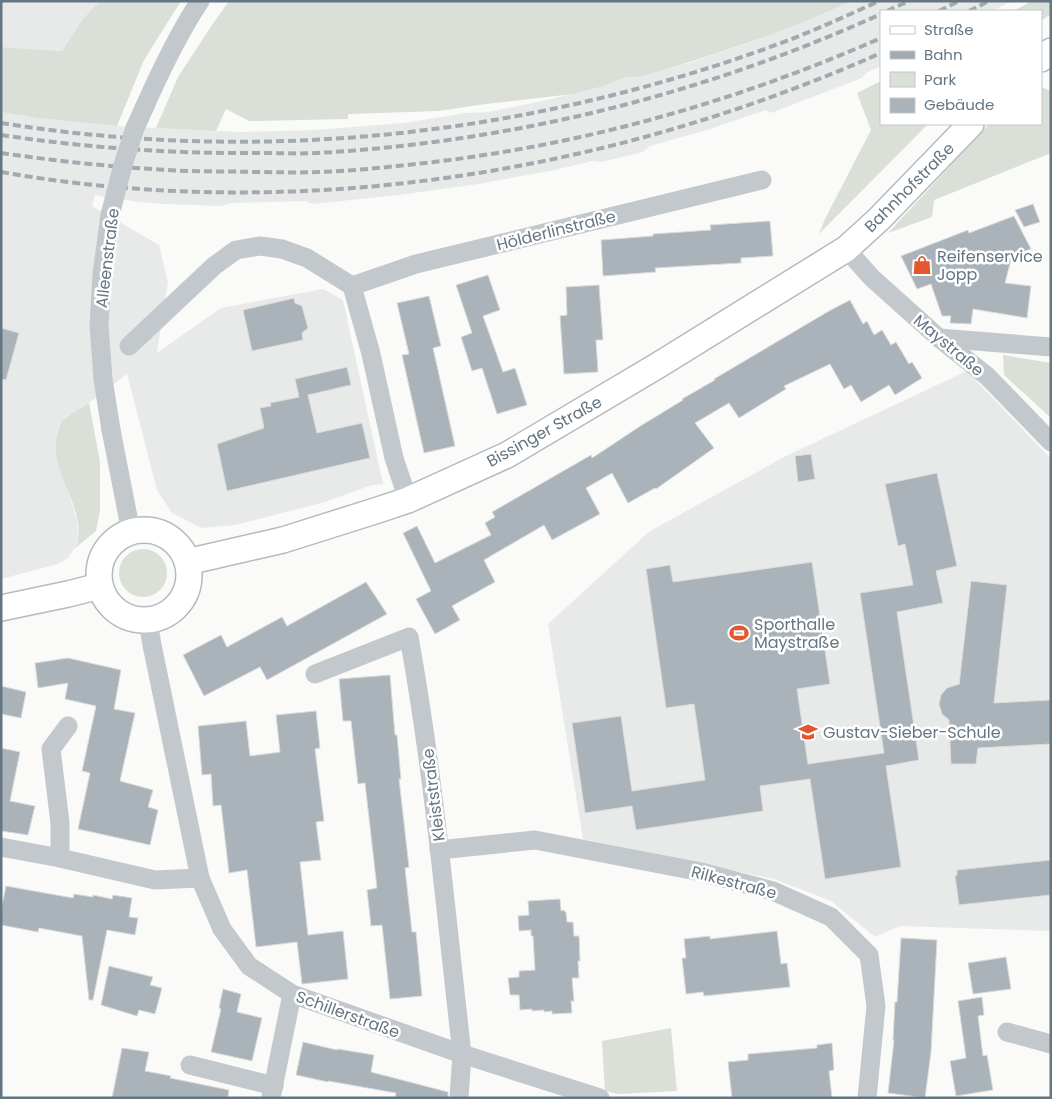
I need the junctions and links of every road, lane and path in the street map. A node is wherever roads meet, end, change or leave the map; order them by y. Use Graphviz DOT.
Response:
graph roads {
  1 [pos="200,1"];
  2 [pos="970,125"];
  3 [pos="762,180"];
  4 [pos="846,250"];
  5 [pos="352,286"];
  6 [pos="939,338"];
  7 [pos="129,346"];
  8 [pos="1051,347"];
  9 [pos="1051,442"];
  10 [pos="408,500"];
  11 [pos="131,532"];
  12 [pos="188,562"];
  13 [pos="100,586"];
  14 [pos="1,608"];
  15 [pos="148,620"];
  16 [pos="315,674"];
  17 [pos="68,726"];
  18 [pos="1,847"];
  19 [pos="439,850"];
  20 [pos="60,858"];
  21 [pos="200,878"];
  22 [pos="292,994"];
  23 [pos="1007,1032"];
  24 [pos="1051,1044"];
  25 [pos="462,1054"];
  26 [pos="190,1065"];
  27 [pos="272,1092"];
  28 [pos="459,1098"];
  29 [pos="600,1098"];
  30 [pos="867,1098"];
  1 -- 11 [label="street, Alleenstraße, bridge"];
  2 -- 4 [label="main road, Bahnhofstraße"];
  3 -- 5 [label="street, Hölderlinstraße"];
  4 -- 6 [label="street, Maystraße"];
  4 -- 10 [label="main road, Bissinger Straße"];
  5 -- 7 [label="street"];
  5 -- 10 [label="street"];
  6 -- 8 [label="street"];
  6 -- 9 [label="street, Maystraße"];
  10 -- 12 [label="main road, Bissinger Straße"];
  11 -- 12 [label="main road"];
  11 -- 13 [label="main road"];
  12 -- 15 [label="main road"];
  13 -- 14 [label="main road"];
  13 -- 15 [label="main road"];
  15 -- 21 [label="street, Schillerstraße"];
  16 -- 19 [label="street, Kleiststraße"];
  17 -- 20 [label="street"];
  18 -- 20 [label="street"];
  19 -- 25 [label="street, Kleiststraße"];
  19 -- 30 [label="street, Rilkestraße"];
  20 -- 21 [label="street"];
  21 -- 22 [label="street, Schillerstraße"];
  22 -- 25 [label="street, Schillerstraße"];
  22 -- 27 [label="street"];
  23 -- 24 [label="street"];
  25 -- 28 [label="street, Kleiststraße"];
  25 -- 29 [label="street, Schillerstraße"];
  26 -- 27 [label="street"];
}
